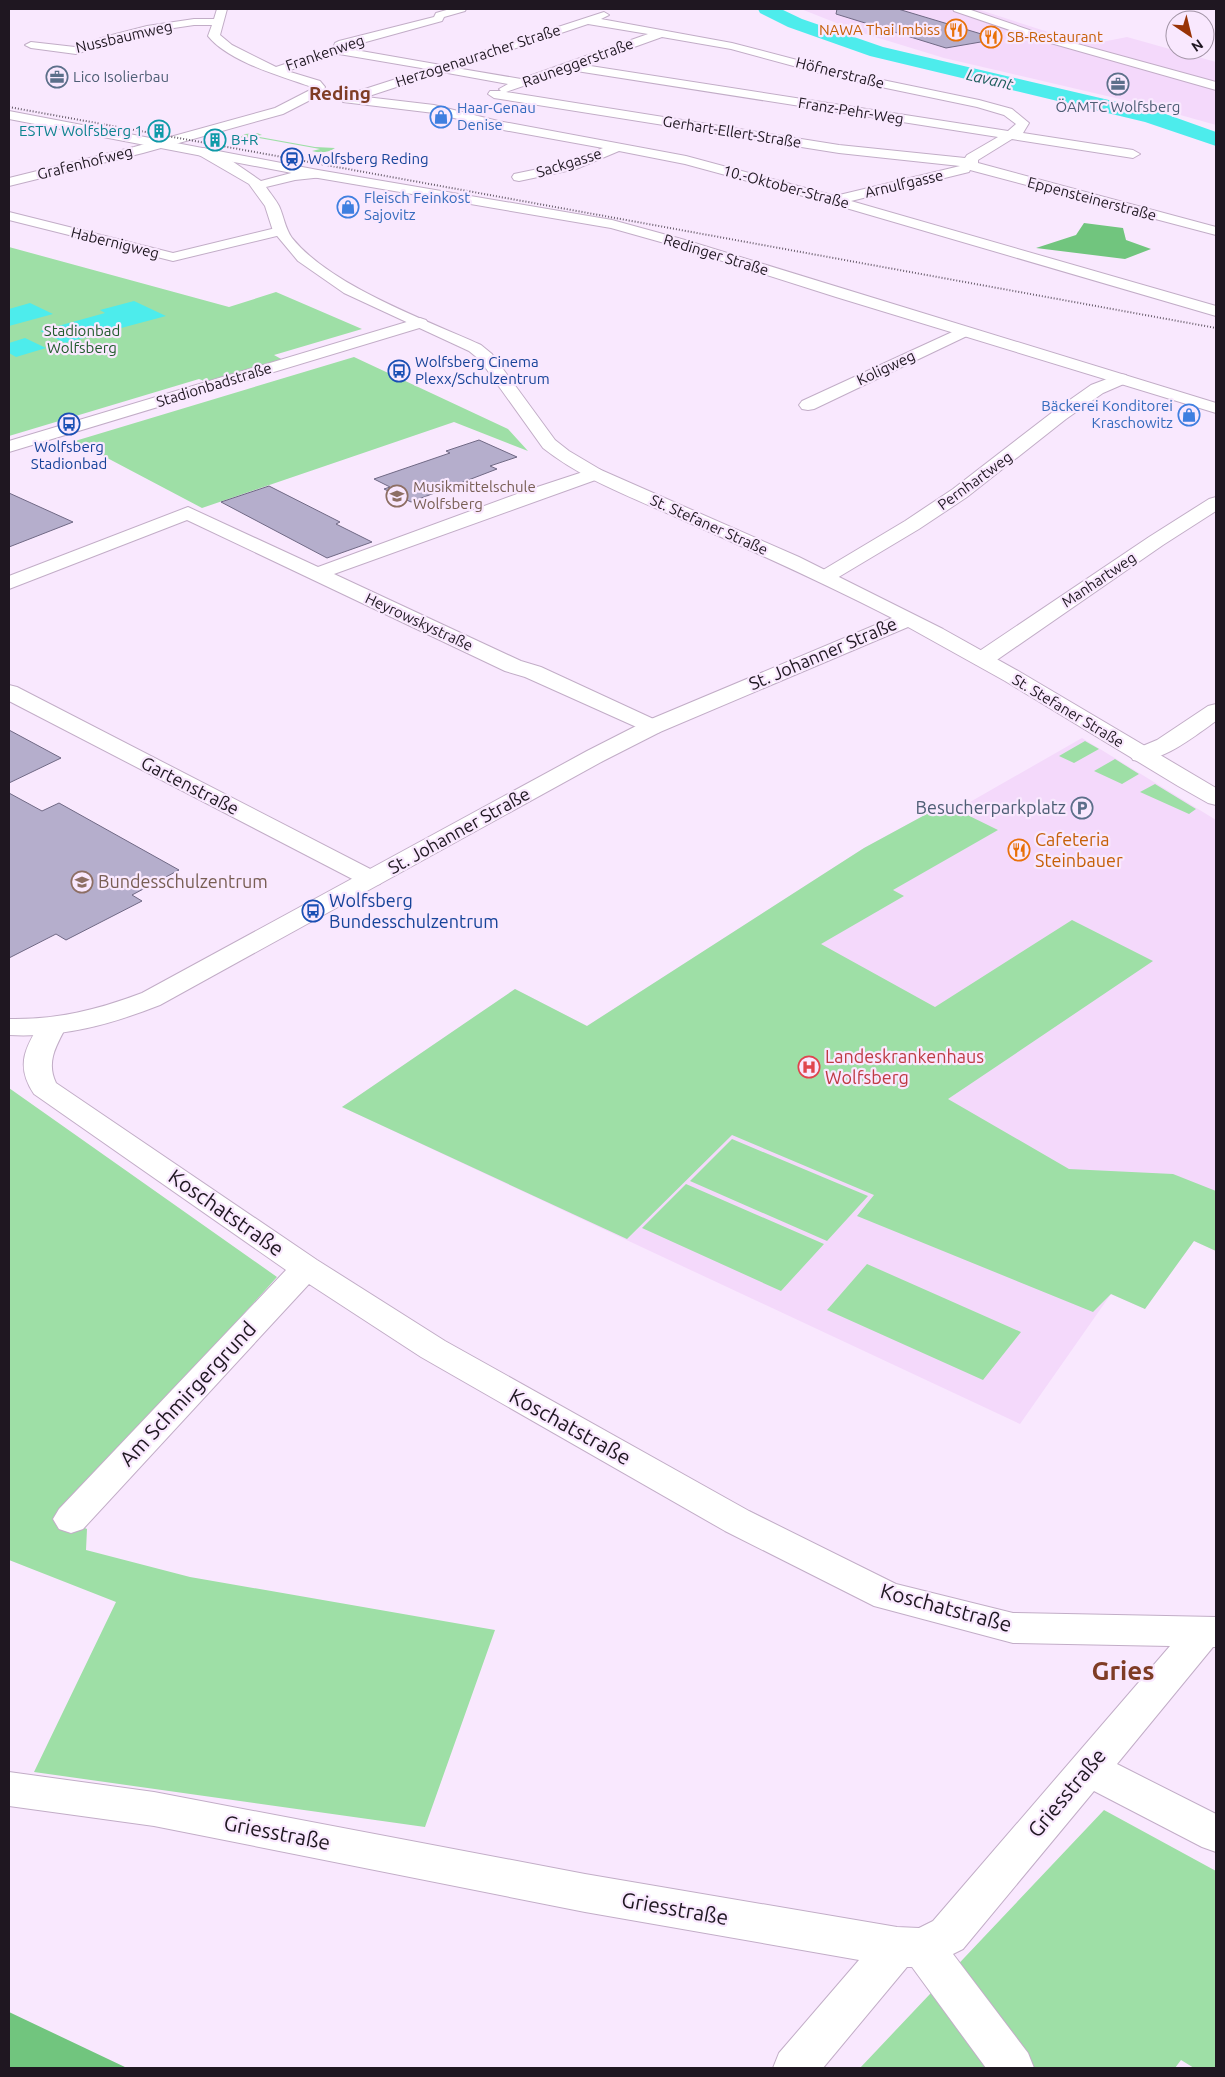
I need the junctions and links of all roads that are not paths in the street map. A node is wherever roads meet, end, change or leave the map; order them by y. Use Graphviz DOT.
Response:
graph roads {
  1 [pos="222,9"];
  2 [pos="461,9"];
  3 [pos="958,9"];
  4 [pos="616,11"];
  5 [pos="586,20"];
  6 [pos="217,22"];
  7 [pos="661,33"];
  8 [pos="31,45"];
  9 [pos="338,50"];
  10 [pos="569,66"];
  11 [pos="441,69"];
  12 [pos="274,71"];
  13 [pos="522,83"];
  14 [pos="1216,86"];
  15 [pos="494,94"];
  16 [pos="312,95"];
  17 [pos="338,98"];
  18 [pos="9,115"];
  19 [pos="1010,135"];
  20 [pos="162,144"];
  21 [pos="618,147"];
  22 [pos="204,152"];
  23 [pos="1133,154"];
  24 [pos="971,165"];
  25 [pos="275,166"];
  26 [pos="318,174"];
  27 [pos="248,177"];
  28 [pos="519,177"];
  29 [pos="9,182"];
  30 [pos="262,187"];
  31 [pos="834,200"];
  32 [pos="9,216"];
  33 [pos="280,231"];
  34 [pos="1216,231"];
  35 [pos="1216,311"];
  36 [pos="420,323"];
  37 [pos="963,332"];
  38 [pos="1120,380"];
  39 [pos="808,405"];
  40 [pos="1216,408"];
  41 [pos="9,447"];
  42 [pos="596,474"];
  43 [pos="1216,503"];
  44 [pos="316,574"];
  45 [pos="825,577"];
  46 [pos="9,583"];
  47 [pos="908,618"];
  48 [pos="983,659"];
  49 [pos="9,692"];
  50 [pos="1216,711"];
  51 [pos="652,727"];
  52 [pos="1141,755"];
  53 [pos="1216,798"];
  54 [pos="371,878"];
  55 [pos="9,1027"];
  56 [pos="52,1027"];
  57 [pos="306,1268"];
  58 [pos="71,1519"];
  59 [pos="1210,1632"];
  60 [pos="1088,1768"];
  61 [pos="9,1789"];
  62 [pos="1216,1834"];
  63 [pos="910,1948"];
  64 [pos="795,2068"];
  65 [pos="1012,2068"];
  1 -- 6 [label="street"];
  2 -- 9 [label="street, Frankenweg"];
  3 -- 14 [label="street"];
  4 -- 5 [label="street, Herzogenauracher Straße"];
  5 -- 7 [label="street, Höfnerstraße"];
  5 -- 11 [label="street, Herzogenauracher Straße"];
  6 -- 8 [label="street, Nussbaumweg"];
  6 -- 12 [label="street"];
  7 -- 10 [label="street, Rauneggerstraße"];
  7 -- 19 [label="street, Höfnerstraße"];
  9 -- 11 [label="street"];
  9 -- 12 [label="street, Frankenweg"];
  10 -- 13 [label="street, Rauneggerstraße"];
  10 -- 19 [label="street, Franz-Pehr-Weg"];
  11 -- 13 [label="street"];
  11 -- 17 [label="street, Herzogenauracher Straße"];
  12 -- 16 [label="street"];
  13 -- 15 [label="street, Rauneggerstraße"];
  15 -- 24 [label="street, Gerhart-Ellert-Straße"];
  16 -- 17 [label="street, Herzogenauracher Straße"];
  16 -- 20 [label="street, Grafenhofweg"];
  17 -- 21 [label="street, 10.-Oktober-Straße"];
  18 -- 20 [label="street, St. Stefaner Straße"];
  19 -- 23 [label="street, Franz-Pehr-Weg"];
  19 -- 24 [label="street"];
  20 -- 22 [label="street, St. Stefaner Straße"];
  20 -- 29 [label="street, Grafenhofweg"];
  21 -- 28 [label="street, Sackgasse"];
  21 -- 31 [label="street, 10.-Oktober-Straße"];
  22 -- 25 [label="street, Redinger Straße"];
  22 -- 27 [label="street, St. Stefaner Straße"];
  24 -- 31 [label="street, Arnulfgasse"];
  24 -- 34 [label="street, Eppensteinerstraße"];
  25 -- 26 [label="street, Redinger Straße"];
  25 -- 27 [label="street"];
  25 -- 30 [label="street"];
  26 -- 30 [label="street"];
  26 -- 37 [label="street, Redinger Straße"];
  27 -- 30 [label="street, St. Stefaner Straße"];
  30 -- 33 [label="street, St. Stefaner Straße"];
  31 -- 35 [label="street, 10.-Oktober-Straße"];
  32 -- 33 [label="street, Habernigweg"];
  33 -- 36 [label="street, St. Stefaner Straße"];
  36 -- 41 [label="street, Stadionbadstraße"];
  36 -- 42 [label="street, St. Stefaner Straße"];
  37 -- 38 [label="street, Redinger Straße"];
  37 -- 39 [label="street, Koligweg"];
  38 -- 40 [label="street, Redinger Straße"];
  38 -- 45 [label="street, Pernhartweg"];
  42 -- 44 [label="street"];
  42 -- 45 [label="street, St. Stefaner Straße"];
  43 -- 48 [label="street, Manhartweg"];
  44 -- 46 [label="street, Heyrowskystraße"];
  44 -- 51 [label="street, Heyrowskystraße"];
  45 -- 47 [label="street, St. Stefaner Straße"];
  47 -- 48 [label="street, St. Stefaner Straße"];
  47 -- 51 [label="street, St. Johanner Straße"];
  48 -- 52 [label="street, St. Stefaner Straße"];
  49 -- 54 [label="street, Gartenstraße"];
  50 -- 52 [label="street"];
  51 -- 54 [label="street, St. Johanner Straße"];
  52 -- 53 [label="street, St. Stefaner Straße"];
  54 -- 56 [label="street, St. Johanner Straße"];
  55 -- 56 [label="street, St. Johanner Straße"];
  56 -- 57 [label="street, Koschatstraße"];
  57 -- 58 [label="street, Am Schmirgergrund"];
  57 -- 59 [label="street, Koschatstraße"];
  59 -- 60 [label="street, Griesstraße"];
  60 -- 62 [label="street"];
  60 -- 63 [label="street, Griesstraße"];
  61 -- 63 [label="street, Griesstraße"];
  63 -- 64 [label="street"];
  63 -- 65 [label="street"];
}
